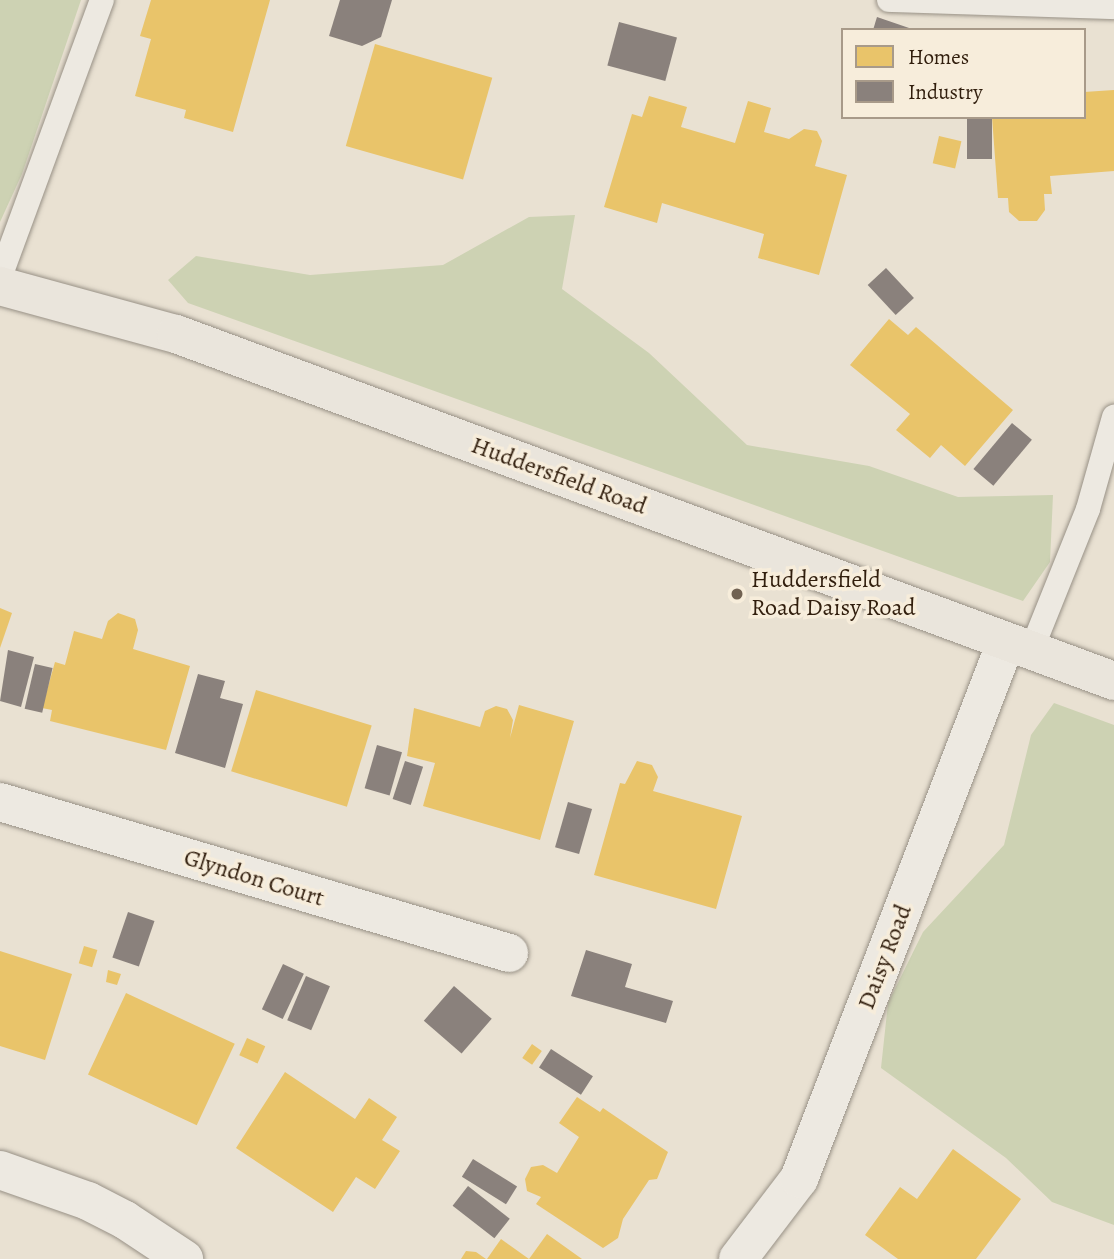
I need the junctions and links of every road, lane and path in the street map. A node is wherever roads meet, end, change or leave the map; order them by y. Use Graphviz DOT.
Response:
graph roads {
  1 [pos="102,0"];
  2 [pos="889,0"];
  3 [pos="1114,7"];
  4 [pos="0,276"];
  5 [pos="0,286"];
  6 [pos="1114,417"];
  7 [pos="1019,646"];
  8 [pos="1114,681"];
  9 [pos="0,802"];
  10 [pos="509,953"];
  11 [pos="0,1170"];
  12 [pos="184,1259"];
  13 [pos="738,1259"];
  1 -- 4 [label="lane"];
  2 -- 3 [label="lane"];
  5 -- 7 [label="main road, Huddersfield Road"];
  6 -- 7 [label="lane"];
  7 -- 8 [label="main road, Huddersfield Road"];
  7 -- 13 [label="street, Daisy Road"];
  9 -- 10 [label="street, Glyndon Court"];
  11 -- 12 [label="street"];
}
